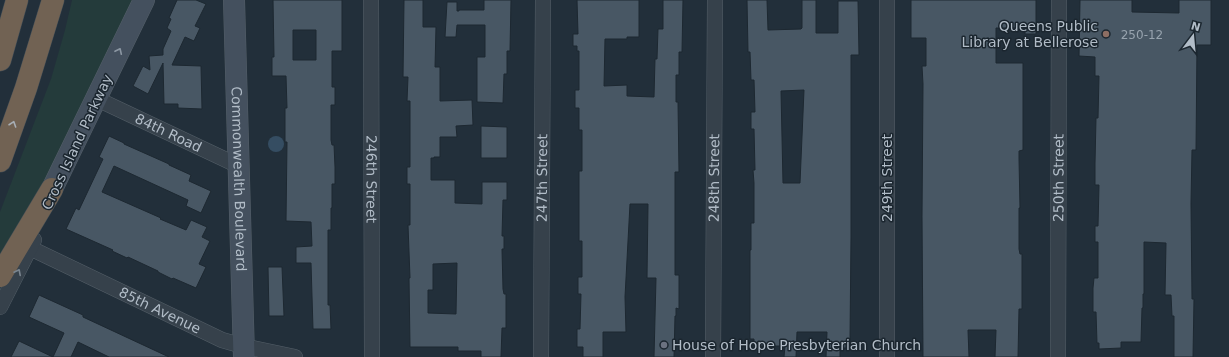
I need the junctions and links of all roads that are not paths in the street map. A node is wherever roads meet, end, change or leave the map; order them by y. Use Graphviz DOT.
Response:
graph roads {
  1 [pos="17,0"];
  2 [pos="53,0"];
  3 [pos="144,0"];
  4 [pos="234,0"];
  5 [pos="371,0"];
  6 [pos="543,0"];
  7 [pos="715,0"];
  8 [pos="887,0"];
  9 [pos="1059,0"];
  10 [pos="0,60"];
  11 [pos="97,99"];
  12 [pos="0,161"];
  13 [pos="239,166"];
  14 [pos="52,189"];
  15 [pos="30,248"];
  16 [pos="0,276"];
  17 [pos="0,307"];
  18 [pos="241,353"];
  19 [pos="295,357"];
  20 [pos="372,357"];
  21 [pos="541,357"];
  22 [pos="714,357"];
  23 [pos="887,357"];
  24 [pos="1058,357"];
  1 -- 10 [label="highway"];
  12 -- 2 [label="highway, one-way"];
  11 -- 3 [label="street, Cross Island Parkway, one-way"];
  4 -- 13 [label="street, Commonwealth Boulevard"];
  5 -- 20 [label="street, 246th Street"];
  6 -- 21 [label="street, 247th Street"];
  7 -- 22 [label="street, 248th Street"];
  8 -- 23 [label="street, 249th Street"];
  9 -- 24 [label="street, 250th Street"];
  11 -- 13 [label="street, 84th Road"];
  11 -- 14 [label="street, Cross Island Parkway"];
  13 -- 18 [label="street, Commonwealth Boulevard"];
  14 -- 15 [label="street, Cross Island Parkway"];
  14 -- 16 [label="highway"];
  17 -- 15 [label="street, Cross Island Parkway, one-way"];
  15 -- 18 [label="street, 85th Avenue"];
  18 -- 19 [label="street, 85th Avenue"];
}
